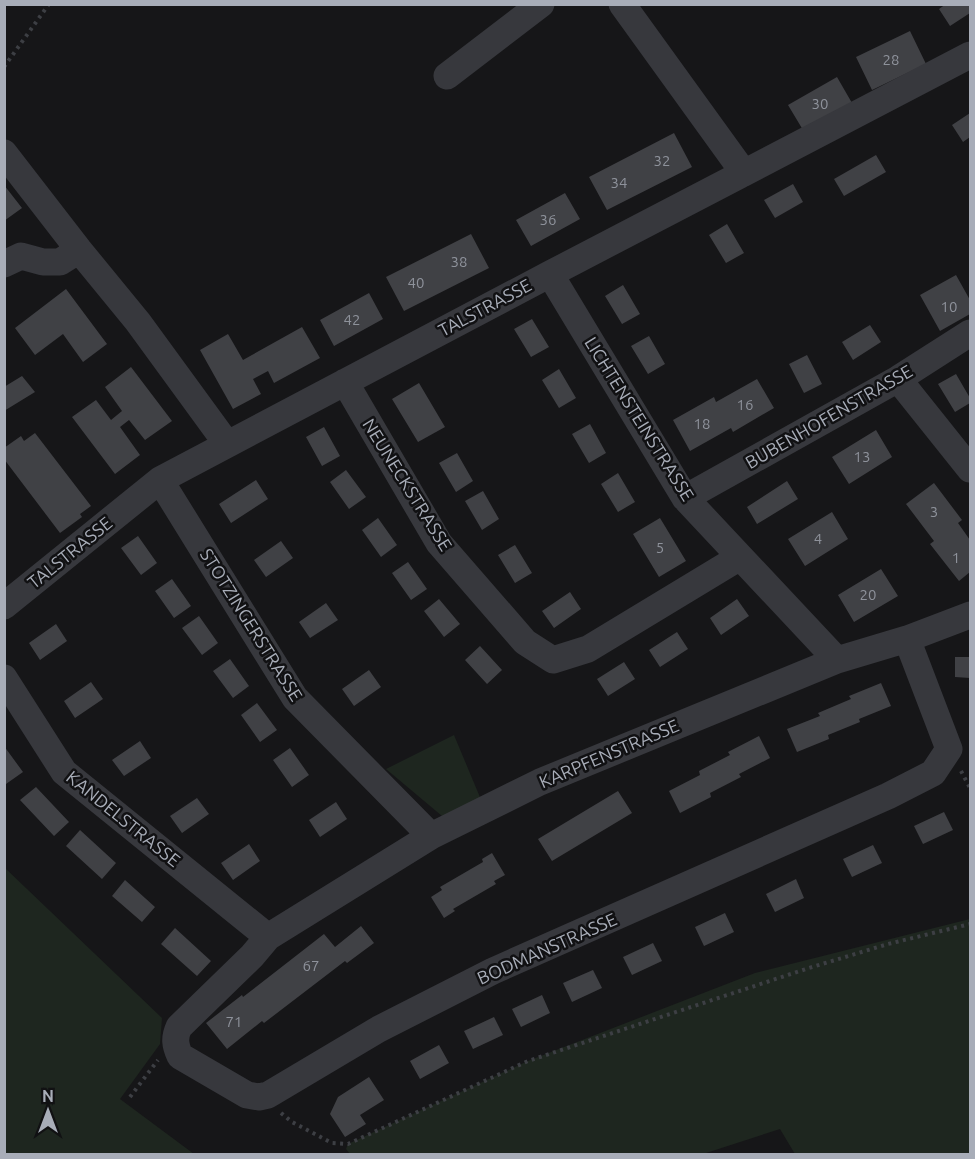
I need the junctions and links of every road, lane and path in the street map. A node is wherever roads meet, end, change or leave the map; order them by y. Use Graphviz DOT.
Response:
graph roads {
  1 [pos="49,4"];
  2 [pos="541,4"];
  3 [pos="622,4"];
  4 [pos="970,55"];
  5 [pos="4,67"];
  6 [pos="447,76"];
  7 [pos="4,153"];
  8 [pos="744,173"];
  9 [pos="79,250"];
  10 [pos="4,264"];
  11 [pos="549,274"];
  12 [pos="970,333"];
  13 [pos="898,379"];
  14 [pos="345,382"];
  15 [pos="227,444"];
  16 [pos="970,469"];
  17 [pos="160,480"];
  18 [pos="686,498"];
  19 [pos="741,557"];
  20 [pos="4,606"];
  21 [pos="970,615"];
  22 [pos="907,639"];
  23 [pos="837,660"];
  24 [pos="4,678"];
  25 [pos="960,747"];
  26 [pos="431,836"];
  27 [pos="970,924"];
  28 [pos="267,937"];
  29 [pos="176,1047"];
  30 [pos="268,1095"];
  31 [pos="130,1097"];
  1 -- 5 [label="path"];
  2 -- 6 [label="street"];
  3 -- 8 [label="street"];
  4 -- 8 [label="street, TALSTRASSE"];
  7 -- 9 [label="street"];
  8 -- 11 [label="street, TALSTRASSE"];
  9 -- 10 [label="street"];
  9 -- 15 [label="street"];
  11 -- 14 [label="street, TALSTRASSE"];
  11 -- 18 [label="street, LICHTENSTEINSTRASSE"];
  12 -- 13 [label="street, BUBENHOFENSTRASSE"];
  13 -- 16 [label="street"];
  13 -- 18 [label="street, BUBENHOFENSTRASSE"];
  14 -- 15 [label="street, TALSTRASSE"];
  14 -- 19 [label="street, NEUNECKSTRASSE"];
  15 -- 17 [label="street, TALSTRASSE"];
  17 -- 20 [label="street, TALSTRASSE"];
  17 -- 26 [label="street, STOTZINGERSTRASSE"];
  18 -- 19 [label="street, LICHTENSTEINSTRASSE"];
  19 -- 23 [label="street, LICHTENSTEINSTRASSE"];
  21 -- 22 [label="street, KARPFENSTRASSE"];
  22 -- 23 [label="street, KARPFENSTRASSE"];
  22 -- 25 [label="street, BODMANSTRASSE"];
  23 -- 26 [label="street, KARPFENSTRASSE"];
  24 -- 28 [label="street, KANDELSTRASSE"];
  25 -- 30 [label="street, BODMANSTRASSE"];
  26 -- 28 [label="street, KARPFENSTRASSE"];
  27 -- 30 [label="path"];
  28 -- 29 [label="street"];
  29 -- 30 [label="street"];
  29 -- 31 [label="path"];
}
